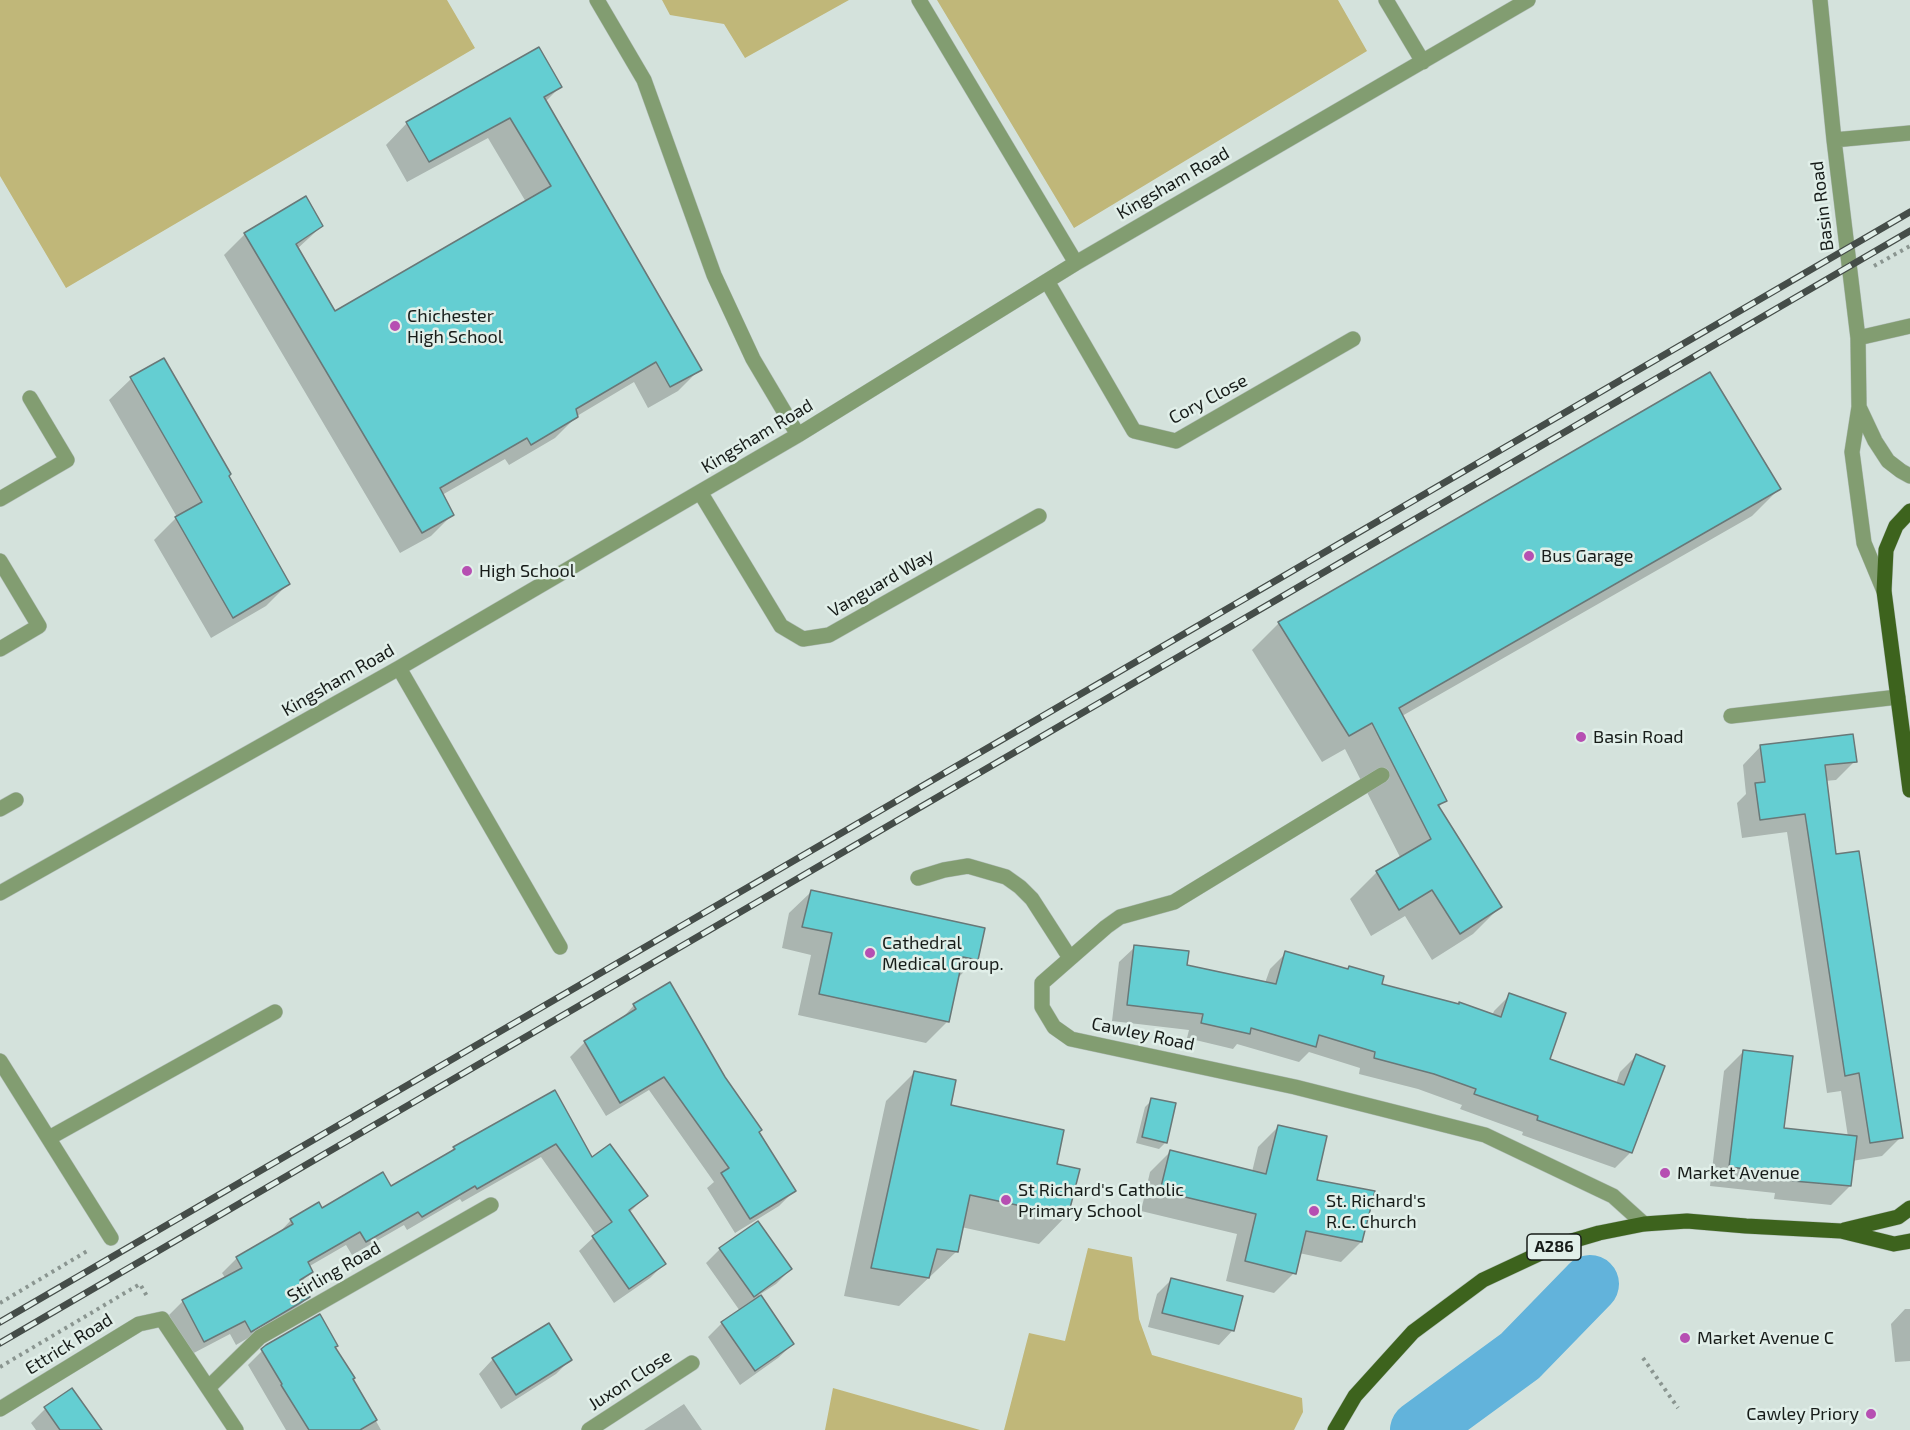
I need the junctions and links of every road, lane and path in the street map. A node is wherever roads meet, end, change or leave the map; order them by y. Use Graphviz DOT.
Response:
graph roads {
  1 [pos="597,0"];
  2 [pos="919,0"];
  3 [pos="1386,0"];
  4 [pos="1528,0"];
  5 [pos="1820,0"];
  6 [pos="1423,62"];
  7 [pos="1910,133"];
  8 [pos="1834,140"];
  9 [pos="1910,246"];
  10 [pos="1076,263"];
  11 [pos="1851,279"];
  12 [pos="1047,281"];
  13 [pos="1910,326"];
  14 [pos="1858,338"];
  15 [pos="1353,339"];
  16 [pos="30,398"];
  17 [pos="1858,407"];
  18 [pos="798,435"];
  19 [pos="1910,476"];
  20 [pos="700,492"];
  21 [pos="0,499"];
  22 [pos="1910,511"];
  23 [pos="1039,516"];
  24 [pos="0,561"];
  25 [pos="1884,591"];
  26 [pos="0,649"];
  27 [pos="399,668"];
  28 [pos="1898,697"];
  29 [pos="1731,716"];
  30 [pos="1382,775"];
  31 [pos="1910,790"];
  32 [pos="16,800"];
  33 [pos="0,809"];
  34 [pos="918,878"];
  35 [pos="0,893"];
  36 [pos="560,947"];
  37 [pos="1070,958"];
  38 [pos="275,1012"];
  39 [pos="0,1061"];
  40 [pos="50,1138"];
  41 [pos="491,1205"];
  42 [pos="1910,1208"];
  43 [pos="1644,1224"];
  44 [pos="1841,1231"];
  45 [pos="111,1238"];
  46 [pos="1910,1241"];
  47 [pos="77,1257"];
  48 [pos="0,1303"];
  49 [pos="104,1305"];
  50 [pos="1643,1358"];
  51 [pos="692,1363"];
  52 [pos="0,1367"];
  53 [pos="208,1388"];
  54 [pos="1678,1408"];
  55 [pos="0,1409"];
  56 [pos="236,1430"];
  57 [pos="589,1430"];
  58 [pos="1335,1430"];
  1 -- 18 [label="street"];
  2 -- 10 [label="street"];
  3 -- 6 [label="street"];
  4 -- 6 [label="street, Kingsham Road"];
  5 -- 8 [label="street, Basin Road"];
  6 -- 10 [label="street, Kingsham Road"];
  7 -- 8 [label="street"];
  8 -- 11 [label="street, Basin Road"];
  9 -- 11 [label="path"];
  10 -- 12 [label="street, Kingsham Road"];
  11 -- 14 [label="street, Basin Road"];
  12 -- 15 [label="street, Cory Close"];
  12 -- 18 [label="street, Kingsham Road"];
  13 -- 14 [label="street"];
  14 -- 17 [label="street, Basin Road"];
  16 -- 21 [label="street"];
  17 -- 19 [label="street"];
  17 -- 25 [label="street, Basin Road"];
  18 -- 20 [label="street, Kingsham Road"];
  20 -- 23 [label="street, Vanguard Way"];
  20 -- 27 [label="street, Kingsham Road"];
  22 -- 25 [label="main road"];
  24 -- 26 [label="street"];
  25 -- 28 [label="main road"];
  27 -- 35 [label="street, Kingsham Road"];
  27 -- 36 [label="street"];
  28 -- 29 [label="street"];
  28 -- 31 [label="main road"];
  30 -- 37 [label="street, Cawley Road"];
  32 -- 33 [label="street"];
  34 -- 37 [label="street"];
  37 -- 43 [label="street, Cawley Road"];
  38 -- 40 [label="street"];
  39 -- 40 [label="street"];
  40 -- 45 [label="street"];
  41 -- 53 [label="street, Stirling Road"];
  42 -- 44 [label="main road, A286"];
  43 -- 44 [label="main road, A286"];
  43 -- 58 [label="main road, A286"];
  44 -- 46 [label="main road, A286"];
  47 -- 48 [label="path"];
  49 -- 52 [label="path"];
  50 -- 54 [label="path"];
  51 -- 57 [label="street, Juxon Close"];
  53 -- 55 [label="street, Ettrick Road"];
  53 -- 56 [label="street"];
}
